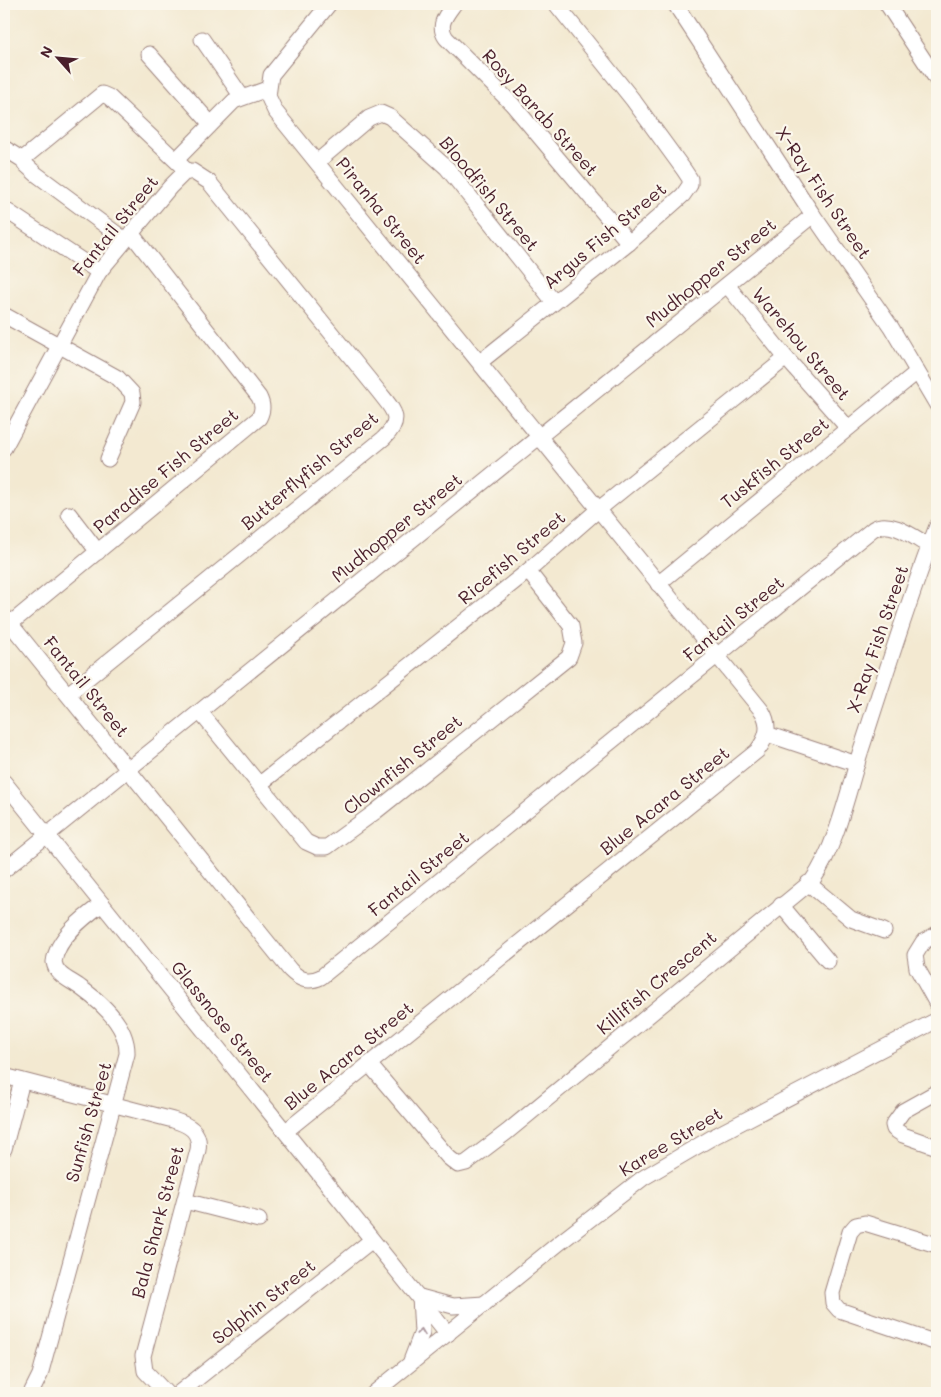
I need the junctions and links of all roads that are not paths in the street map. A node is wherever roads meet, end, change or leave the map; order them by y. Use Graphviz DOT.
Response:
graph roads {
  1 [pos="329,4"];
  2 [pos="454,4"];
  3 [pos="556,4"];
  4 [pos="675,4"];
  5 [pos="887,4"];
  6 [pos="202,39"];
  7 [pos="149,54"];
  8 [pos="937,80"];
  9 [pos="267,89"];
  10 [pos="242,96"];
  11 [pos="210,123"];
  12 [pos="4,148"];
  13 [pos="23,160"];
  14 [pos="176,160"];
  15 [pos="316,162"];
  16 [pos="192,172"];
  17 [pos="4,209"];
  18 [pos="813,215"];
  19 [pos="128,236"];
  20 [pos="629,244"];
  21 [pos="99,272"];
  22 [pos="727,284"];
  23 [pos="554,302"];
  24 [pos="4,315"];
  25 [pos="59,344"];
  26 [pos="786,358"];
  27 [pos="480,362"];
  28 [pos="917,372"];
  29 [pos="937,405"];
  30 [pos="848,428"];
  31 [pos="539,436"];
  32 [pos="4,448"];
  33 [pos="108,459"];
  34 [pos="599,509"];
  35 [pos="69,514"];
  36 [pos="937,526"];
  37 [pos="929,546"];
  38 [pos="98,552"];
  39 [pos="528,571"];
  40 [pos="658,584"];
  41 [pos="7,620"];
  42 [pos="716,656"];
  43 [pos="68,694"];
  44 [pos="200,712"];
  45 [pos="767,734"];
  46 [pos="856,764"];
  47 [pos="127,769"];
  48 [pos="4,782"];
  49 [pos="260,784"];
  50 [pos="46,835"];
  51 [pos="4,870"];
  52 [pos="808,883"];
  53 [pos="102,904"];
  54 [pos="782,905"];
  55 [pos="884,931"];
  56 [pos="937,934"];
  57 [pos="828,961"];
  58 [pos="937,1004"];
  59 [pos="937,1020"];
  60 [pos="369,1064"];
  61 [pos="4,1076"];
  62 [pos="22,1081"];
  63 [pos="937,1092"];
  64 [pos="112,1103"];
  65 [pos="286,1131"];
  66 [pos="937,1147"];
  67 [pos="4,1149"];
  68 [pos="185,1201"];
  69 [pos="258,1220"];
  70 [pos="372,1240"];
  71 [pos="937,1245"];
  72 [pos="420,1297"];
  73 [pos="484,1304"];
  74 [pos="448,1334"];
  75 [pos="937,1342"];
  76 [pos="409,1365"];
  77 [pos="31,1393"];
  78 [pos="166,1393"];
  79 [pos="179,1393"];
  80 [pos="374,1393"];
  1 -- 9 [label="street"];
  2 -- 20 [label="street, Rosy Barab Street"];
  3 -- 20 [label="street, Argus Fish Street"];
  4 -- 18 [label="street, X-Ray Fish Street"];
  5 -- 8 [label="street"];
  6 -- 10 [label="street"];
  7 -- 11 [label="street"];
  9 -- 10 [label="street"];
  9 -- 15 [label="street, Piranha Street"];
  10 -- 11 [label="street"];
  11 -- 14 [label="street"];
  12 -- 13 [label="street"];
  13 -- 14 [label="street, Butterflyfish Street"];
  13 -- 19 [label="street"];
  14 -- 16 [label="street, Butterflyfish Street"];
  15 -- 23 [label="street, Bloodfish Street"];
  15 -- 27 [label="street, Piranha Street"];
  16 -- 19 [label="street, Fantail Street"];
  16 -- 43 [label="street, Butterflyfish Street"];
  17 -- 21 [label="street"];
  18 -- 22 [label="street, Mudhopper Street"];
  18 -- 28 [label="street, X-Ray Fish Street"];
  19 -- 21 [label="street, Fantail Street"];
  19 -- 38 [label="street, Paradise Fish Street"];
  20 -- 23 [label="street, Argus Fish Street"];
  21 -- 25 [label="street, Fantail Street"];
  22 -- 26 [label="street, Warehou Street"];
  22 -- 31 [label="street, Mudhopper Street"];
  23 -- 27 [label="street, Argus Fish Street"];
  24 -- 25 [label="street"];
  25 -- 32 [label="street, Fantail Street"];
  25 -- 33 [label="street"];
  26 -- 30 [label="street, Warehou Street"];
  26 -- 34 [label="street, Ricefish Street"];
  27 -- 31 [label="street, Piranha Street"];
  28 -- 29 [label="street, X-Ray Fish Street"];
  28 -- 30 [label="street, Tuskfish Street"];
  30 -- 40 [label="street, Tuskfish Street"];
  31 -- 34 [label="street"];
  31 -- 44 [label="street, Mudhopper Street"];
  34 -- 39 [label="street, Ricefish Street"];
  34 -- 40 [label="street"];
  35 -- 38 [label="street"];
  36 -- 37 [label="street, X-Ray Fish Street"];
  37 -- 42 [label="street, Fantail Street"];
  37 -- 46 [label="street, X-Ray Fish Street"];
  38 -- 41 [label="street, Paradise Fish Street"];
  39 -- 49 [label="street, Ricefish Street"];
  39 -- 49 [label="street, Clownfish Street"];
  40 -- 42 [label="street"];
  41 -- 43 [label="street, Fantail Street"];
  42 -- 45 [label="street"];
  42 -- 47 [label="street, Fantail Street"];
  43 -- 47 [label="street, Fantail Street"];
  44 -- 47 [label="street, Mudhopper Street"];
  44 -- 49 [label="street, Clownfish Street"];
  45 -- 46 [label="street"];
  45 -- 60 [label="street, Blue Acara Street"];
  46 -- 52 [label="street, Killifish Crescent"];
  47 -- 50 [label="street, Mudhopper Street"];
  48 -- 50 [label="street, Glassnose Street"];
  50 -- 51 [label="street, Mudhopper Street"];
  50 -- 53 [label="street, Glassnose Street"];
  52 -- 54 [label="street, Killifish Crescent"];
  52 -- 55 [label="street"];
  53 -- 64 [label="street, Sunfish Street"];
  53 -- 65 [label="street, Glassnose Street"];
  54 -- 57 [label="street"];
  54 -- 60 [label="street, Killifish Crescent"];
  56 -- 58 [label="street"];
  59 -- 73 [label="street, Karee Street"];
  60 -- 65 [label="street, Blue Acara Street"];
  61 -- 62 [label="street, Bala Shark Street"];
  62 -- 64 [label="street, Bala Shark Street"];
  62 -- 67 [label="street"];
  63 -- 66 [label="street"];
  64 -- 68 [label="street, Bala Shark Street"];
  64 -- 77 [label="street, Sunfish Street"];
  65 -- 70 [label="street, Glassnose Street"];
  68 -- 69 [label="street"];
  68 -- 78 [label="street, Bala Shark Street"];
  70 -- 72 [label="street, Glassnose Street"];
  70 -- 79 [label="street, Solphin Street"];
  71 -- 75 [label="street"];
  72 -- 73 [label="street"];
  72 -- 74 [label="street, Glassnose Street"];
  76 -- 72 [label="street, one-way"];
  73 -- 74 [label="street, Karee Street"];
  74 -- 76 [label="street, Karee Street"];
  76 -- 80 [label="street, Karee Street"];
}
